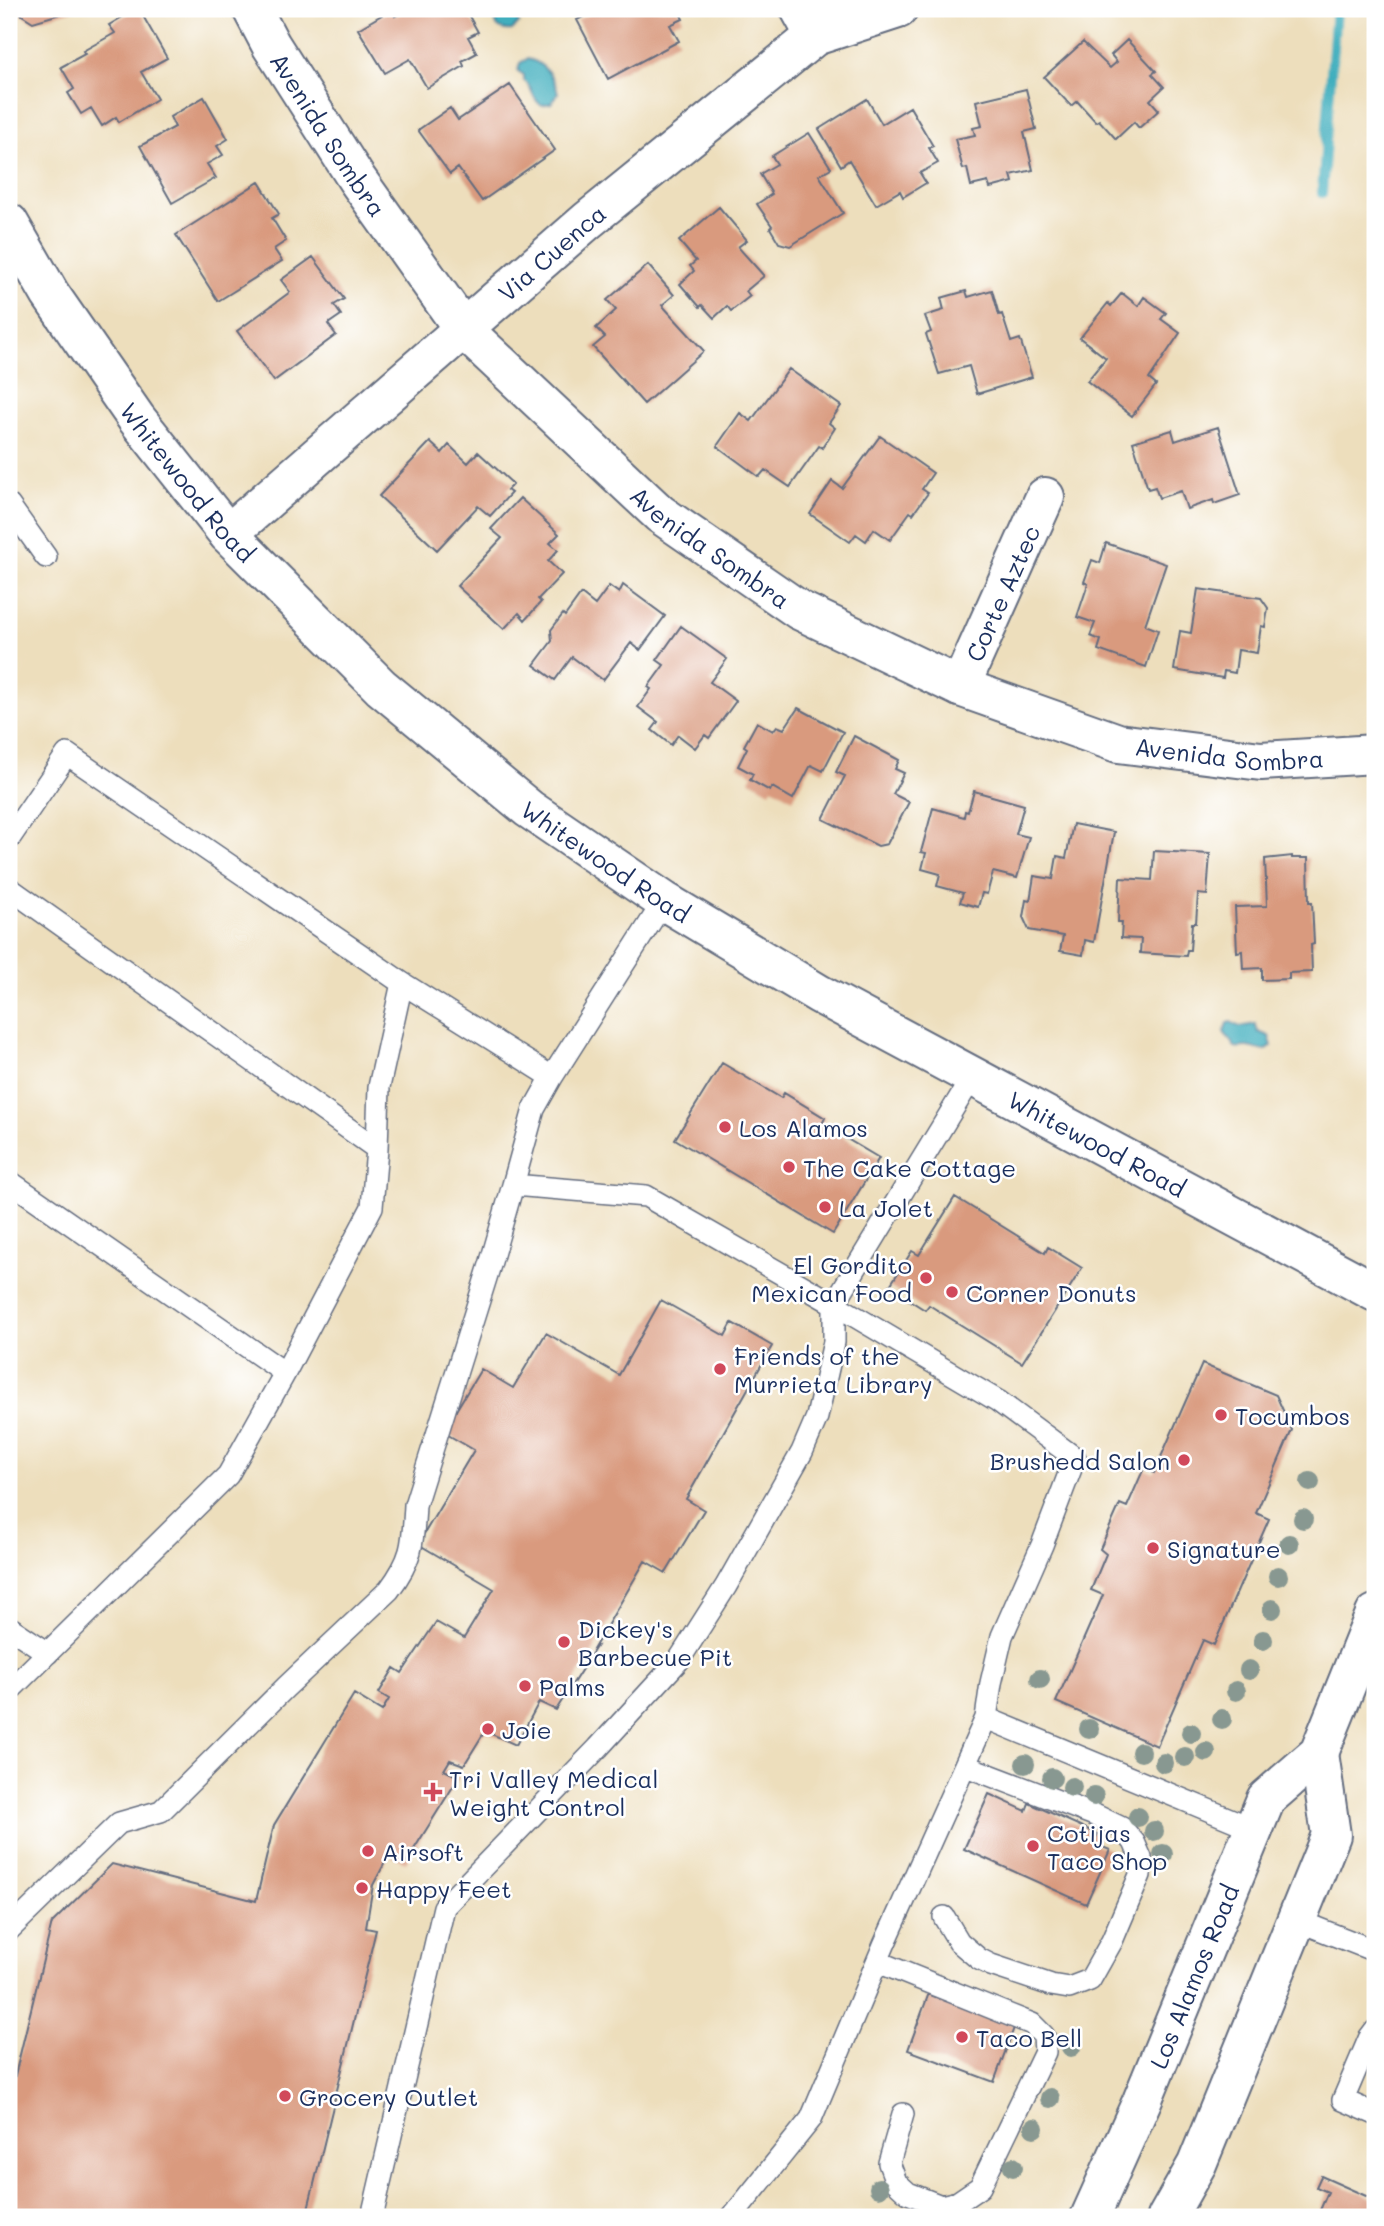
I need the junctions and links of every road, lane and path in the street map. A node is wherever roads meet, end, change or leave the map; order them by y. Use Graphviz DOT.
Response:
graph roads {
  1 [pos="252,9"];
  2 [pos="898,9"];
  3 [pos="807,23"];
  4 [pos="10,231"];
  5 [pos="464,330"];
  6 [pos="1045,497"];
  7 [pos="9,505"];
  8 [pos="228,534"];
  9 [pos="46,557"];
  10 [pos="960,687"];
  11 [pos="1375,754"];
  12 [pos="9,839"];
  13 [pos="9,888"];
  14 [pos="664,901"];
  15 [pos="402,983"];
  16 [pos="973,1076"];
  17 [pos="552,1077"];
  18 [pos="377,1149"];
  19 [pos="9,1181"];
  20 [pos="513,1185"];
  21 [pos="1375,1292"];
  22 [pos="834,1304"];
  23 [pos="285,1373"];
  24 [pos="1375,1614"];
  25 [pos="9,1627"];
  26 [pos="48,1653"];
  27 [pos="9,1691"];
  28 [pos="986,1718"];
  29 [pos="1319,1753"];
  30 [pos="966,1766"];
  31 [pos="1254,1829"];
  32 [pos="944,1917"];
  33 [pos="1296,1920"];
  34 [pos="9,1930"];
  35 [pos="1375,1951"];
  36 [pos="878,1962"];
  37 [pos="1375,2031"];
  38 [pos="903,2114"];
  39 [pos="1375,2114"];
  40 [pos="372,2217"];
  41 [pos="732,2217"];
  42 [pos="1090,2217"];
  43 [pos="1167,2217"];
  1 -- 5 [label="main road, Avenida Sombra"];
  2 -- 3 [label="main road, Via Cuenca"];
  3 -- 5 [label="main road, Via Cuenca"];
  4 -- 8 [label="main road, Whitewood Road"];
  5 -- 8 [label="main road, Via Cuenca"];
  5 -- 10 [label="main road, Avenida Sombra"];
  6 -- 10 [label="main road, Corte Aztec"];
  7 -- 9 [label="lane"];
  8 -- 14 [label="main road, Whitewood Road"];
  10 -- 11 [label="main road, Avenida Sombra"];
  12 -- 15 [label="lane"];
  13 -- 18 [label="lane"];
  14 -- 16 [label="main road, Whitewood Road"];
  14 -- 17 [label="lane"];
  15 -- 17 [label="lane"];
  15 -- 18 [label="lane"];
  16 -- 21 [label="main road, Whitewood Road"];
  16 -- 22 [label="lane"];
  17 -- 20 [label="lane"];
  18 -- 23 [label="lane"];
  19 -- 23 [label="lane"];
  20 -- 22 [label="lane"];
  20 -- 34 [label="lane"];
  22 -- 28 [label="lane"];
  22 -- 40 [label="lane"];
  23 -- 26 [label="lane"];
  24 -- 29 [label="main road, Los Alamos Road"];
  25 -- 26 [label="lane"];
  26 -- 27 [label="lane"];
  28 -- 30 [label="lane"];
  28 -- 31 [label="lane"];
  29 -- 31 [label="main road, Los Alamos Road"];
  29 -- 33 [label="main road"];
  30 -- 32 [label="lane"];
  30 -- 36 [label="lane"];
  31 -- 42 [label="main road, Los Alamos Road"];
  33 -- 35 [label="lane"];
  33 -- 43 [label="main road"];
  36 -- 38 [label="lane"];
  36 -- 41 [label="lane"];
  37 -- 39 [label="lane"];
}
